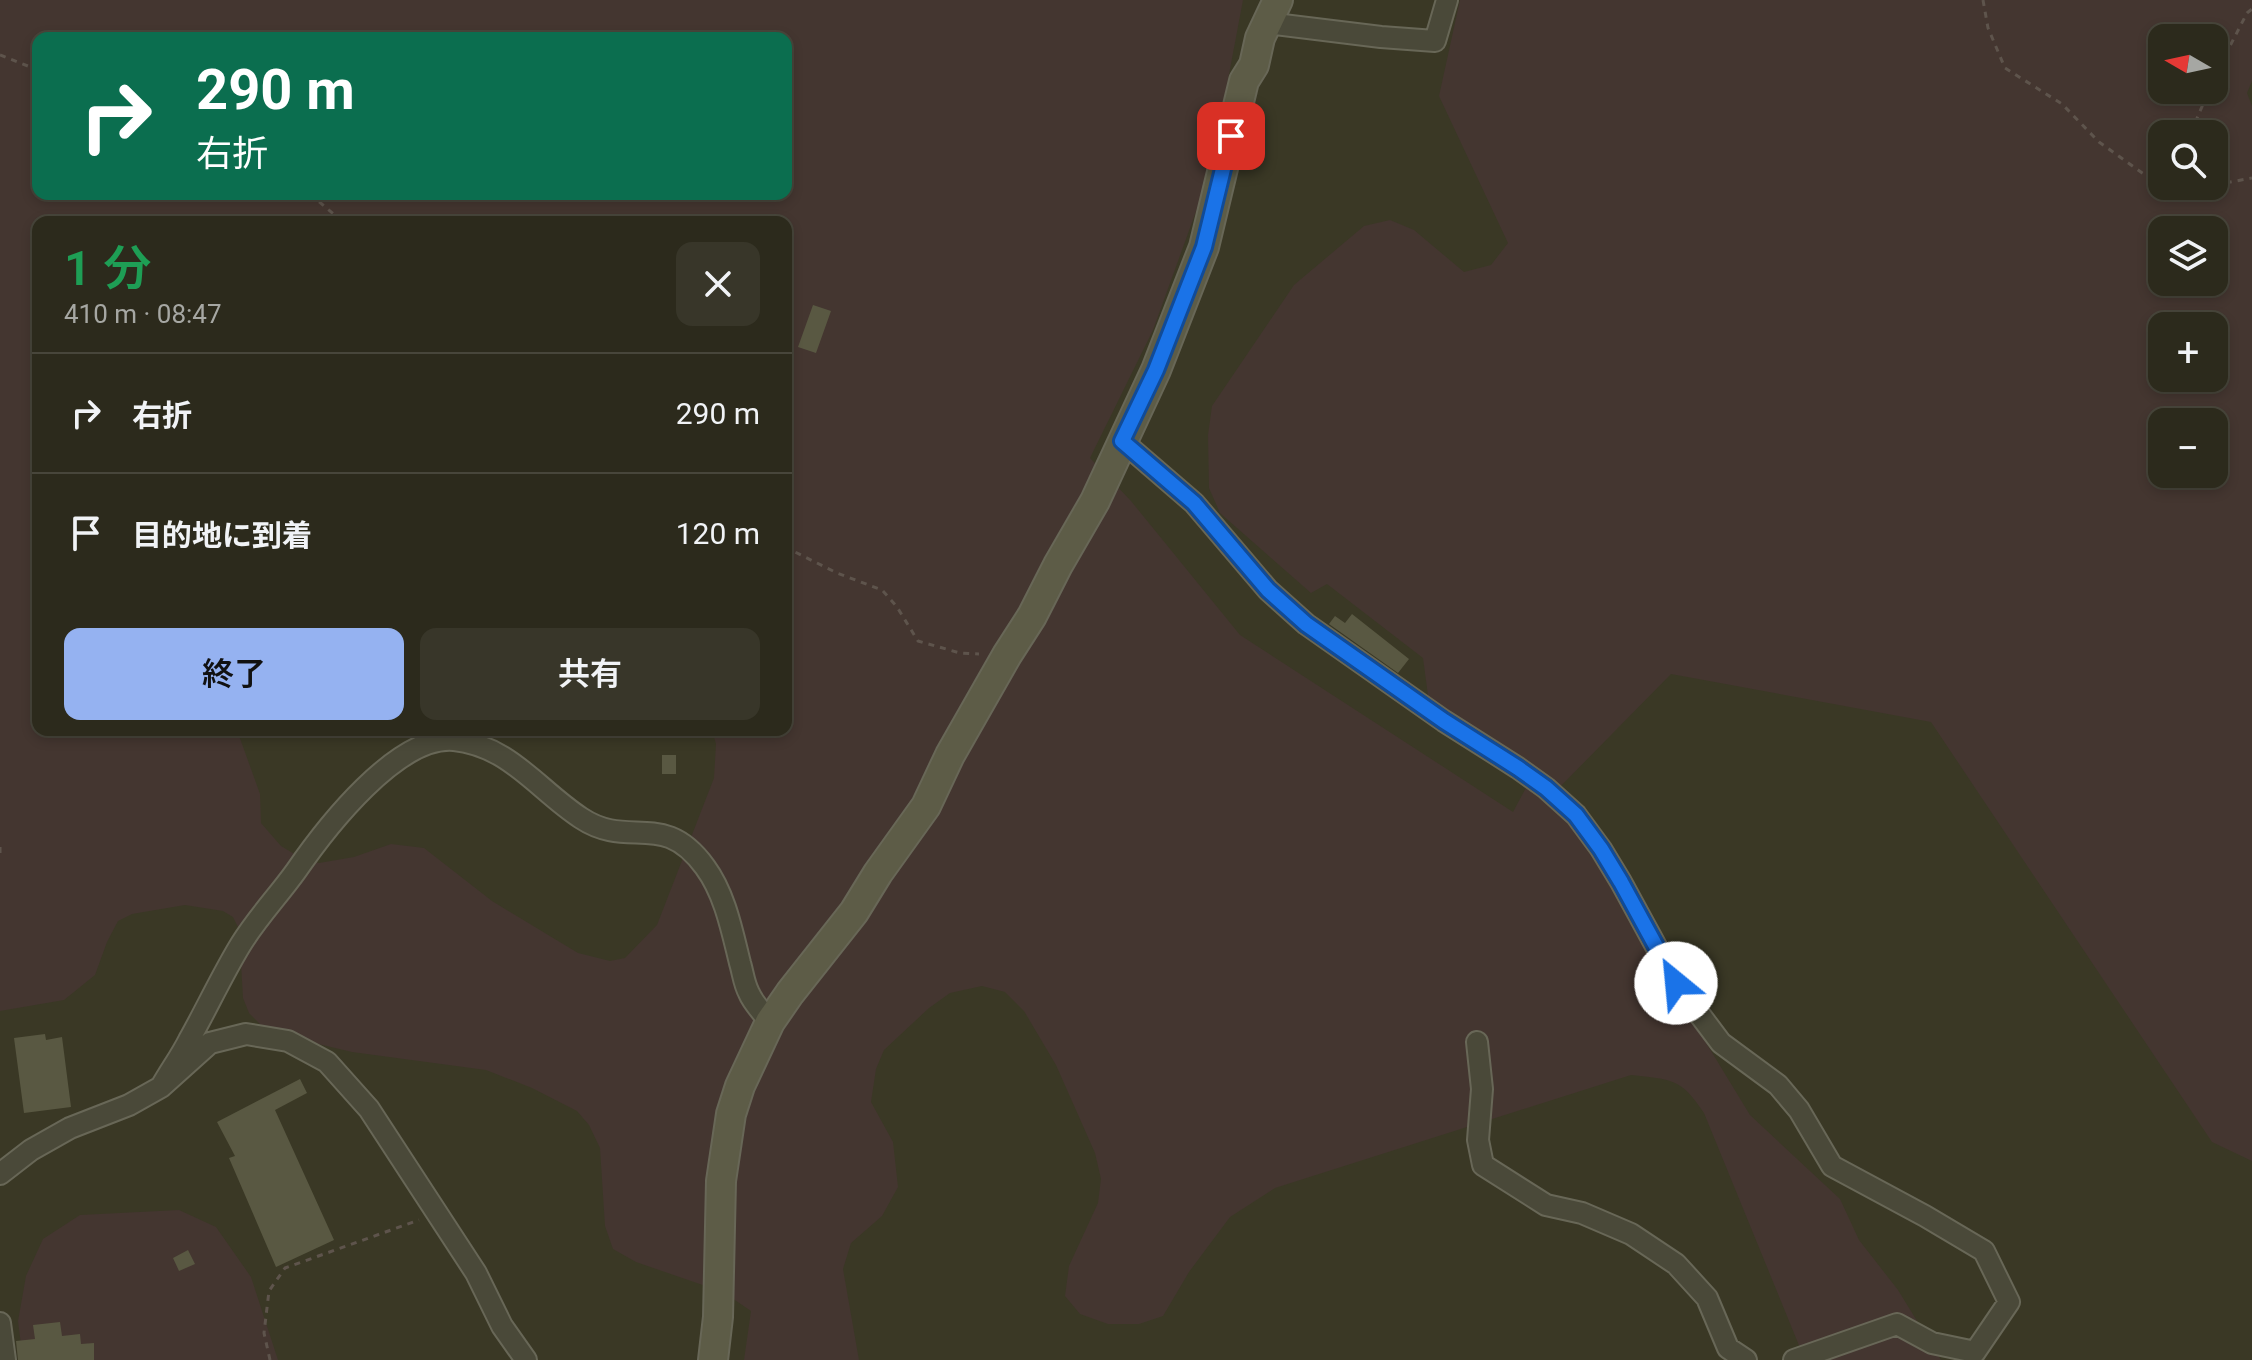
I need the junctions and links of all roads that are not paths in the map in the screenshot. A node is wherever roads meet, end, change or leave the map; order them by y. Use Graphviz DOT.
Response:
graph roads {
  1 [pos="1447,0"];
  2 [pos="1273,11"];
  3 [pos="1122,441"];
  4 [pos="770,1022"];
  5 [pos="1477,1042"];
  6 [pos="161,1087"];
  7 [pos="0,1174"];
  8 [pos="0,1323"];
  9 [pos="5,1360"];
  10 [pos="526,1360"];
  11 [pos="713,1360"];
  12 [pos="1746,1360"];
  13 [pos="1794,1360"];
  1 -- 2 [label="street"];
  2 -- 3 [label="street"];
  3 -- 4 [label="street"];
  3 -- 13 [label="street"];
  4 -- 6 [label="street"];
  4 -- 11 [label="street"];
  5 -- 12 [label="street"];
  6 -- 7 [label="street"];
  6 -- 10 [label="street"];
  8 -- 9 [label="street"];
}
